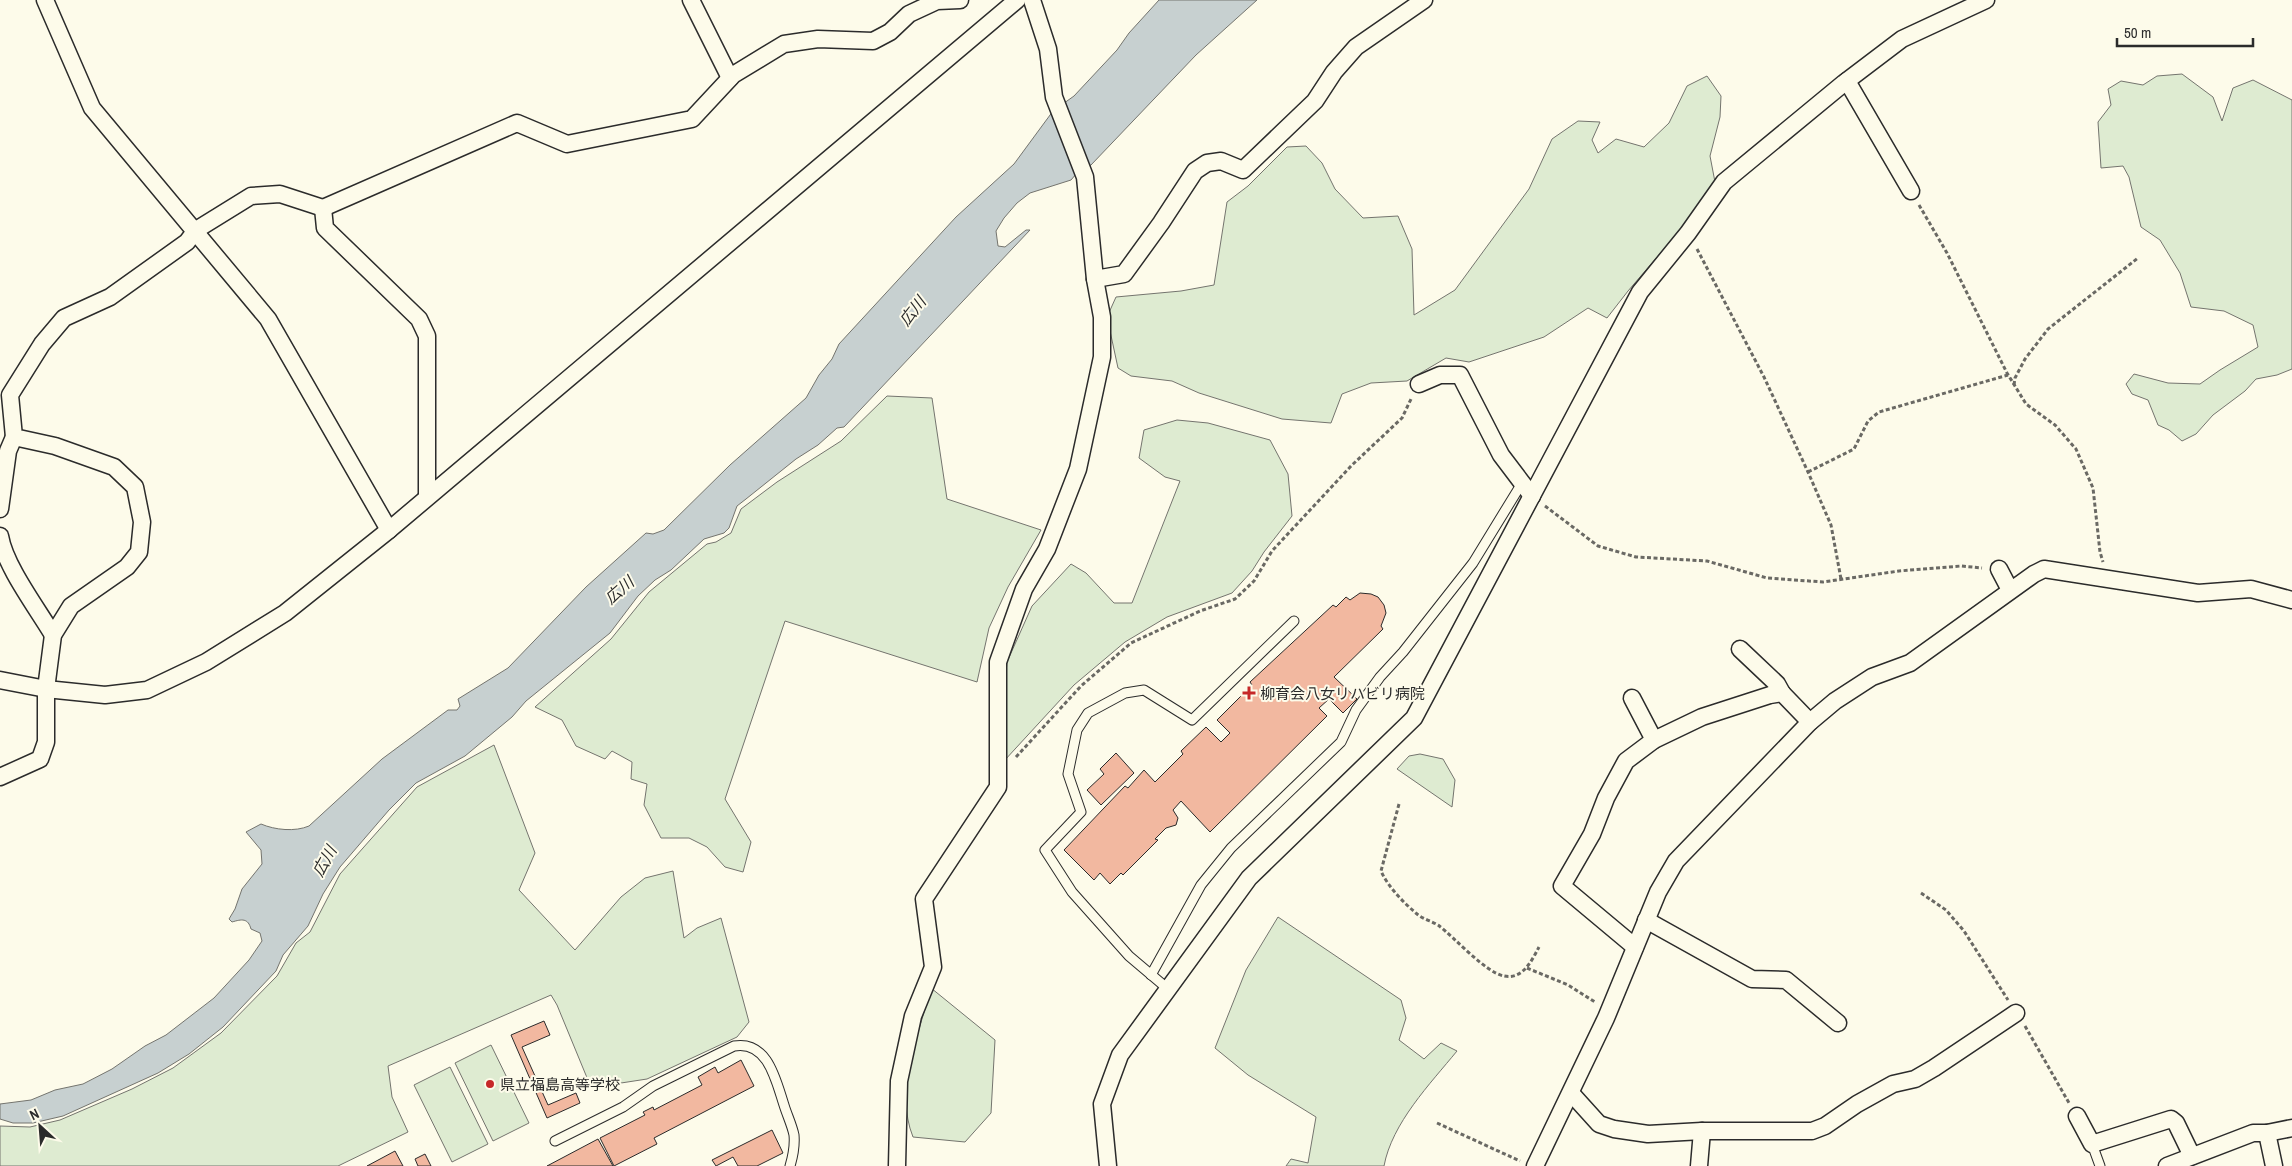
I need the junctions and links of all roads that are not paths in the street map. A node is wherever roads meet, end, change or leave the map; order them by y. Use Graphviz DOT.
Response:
graph roads {
  1 [pos="45,0"];
  2 [pos="691,0"];
  3 [pos="960,0"];
  4 [pos="1017,0"];
  5 [pos="1032,0"];
  6 [pos="1424,0"];
  7 [pos="1986,0"];
  8 [pos="730,78"];
  9 [pos="1847,81"];
  10 [pos="1911,191"];
  11 [pos="323,208"];
  12 [pos="196,230"];
  13 [pos="1095,279"];
  14 [pos="1419,384"];
  15 [pos="14,437"];
  16 [pos="1522,483"];
  17 [pos="427,496"];
  18 [pos="1532,496"];
  19 [pos="0,509"];
  20 [pos="389,530"];
  21 [pos="0,536"];
  22 [pos="1999,569"];
  23 [pos="2010,590"];
  24 [pos="2292,600"];
  25 [pos="1294,621"];
  26 [pos="53,635"];
  27 [pos="1740,649"];
  28 [pos="0,680"];
  29 [pos="46,689"];
  30 [pos="1782,693"];
  31 [pos="1632,698"];
  32 [pos="1810,722"];
  33 [pos="1654,740"];
  34 [pos="0,777"];
  35 [pos="1646,920"];
  36 [pos="1635,947"];
  37 [pos="1151,975"];
  38 [pos="1168,989"];
  39 [pos="2016,1013"];
  40 [pos="1838,1023"];
  41 [pos="1570,1093"];
  42 [pos="2077,1116"];
  43 [pos="2292,1128"];
  44 [pos="1702,1131"];
  45 [pos="2268,1133"];
  46 [pos="555,1141"];
  47 [pos="2092,1144"];
  48 [pos="2192,1156"];
  49 [pos="1531,1165"];
  50 [pos="790,1166"];
  51 [pos="897,1166"];
  52 [pos="1108,1166"];
  53 [pos="1700,1166"];
  54 [pos="2100,1166"];
  55 [pos="2168,1166"];
  56 [pos="2274,1166"];
  1 -- 12 [label="street"];
  2 -- 8 [label="street"];
  3 -- 8 [label="street"];
  4 -- 17 [label="street"];
  5 -- 13 [label="street"];
  6 -- 13 [label="street"];
  7 -- 9 [label="street"];
  8 -- 11 [label="street"];
  9 -- 10 [label="street"];
  9 -- 18 [label="street"];
  11 -- 12 [label="street"];
  11 -- 17 [label="street"];
  12 -- 15 [label="street"];
  12 -- 20 [label="street"];
  13 -- 51 [label="street"];
  14 -- 16 [label="street"];
  15 -- 19 [label="street"];
  15 -- 26 [label="street"];
  16 -- 18 [label="street"];
  16 -- 37 [label="lane"];
  17 -- 20 [label="street"];
  18 -- 38 [label="street"];
  20 -- 29 [label="street"];
  21 -- 26 [label="street"];
  22 -- 23 [label="street"];
  23 -- 24 [label="street"];
  23 -- 32 [label="street"];
  25 -- 37 [label="lane"];
  26 -- 29 [label="street"];
  27 -- 30 [label="street"];
  28 -- 29 [label="street"];
  29 -- 34 [label="street"];
  30 -- 32 [label="street"];
  30 -- 33 [label="street"];
  31 -- 33 [label="street"];
  32 -- 35 [label="street"];
  33 -- 36 [label="street"];
  35 -- 36 [label="street"];
  35 -- 40 [label="street"];
  36 -- 41 [label="street"];
  37 -- 38 [label="lane"];
  38 -- 52 [label="street"];
  39 -- 44 [label="street"];
  41 -- 44 [label="street"];
  41 -- 49 [label="street"];
  42 -- 47 [label="street"];
  43 -- 45 [label="street"];
  44 -- 53 [label="street"];
  45 -- 48 [label="street"];
  45 -- 56 [label="street"];
  46 -- 50 [label="lane"];
  47 -- 48 [label="street"];
  47 -- 54 [label="lane"];
  48 -- 55 [label="street"];
}
